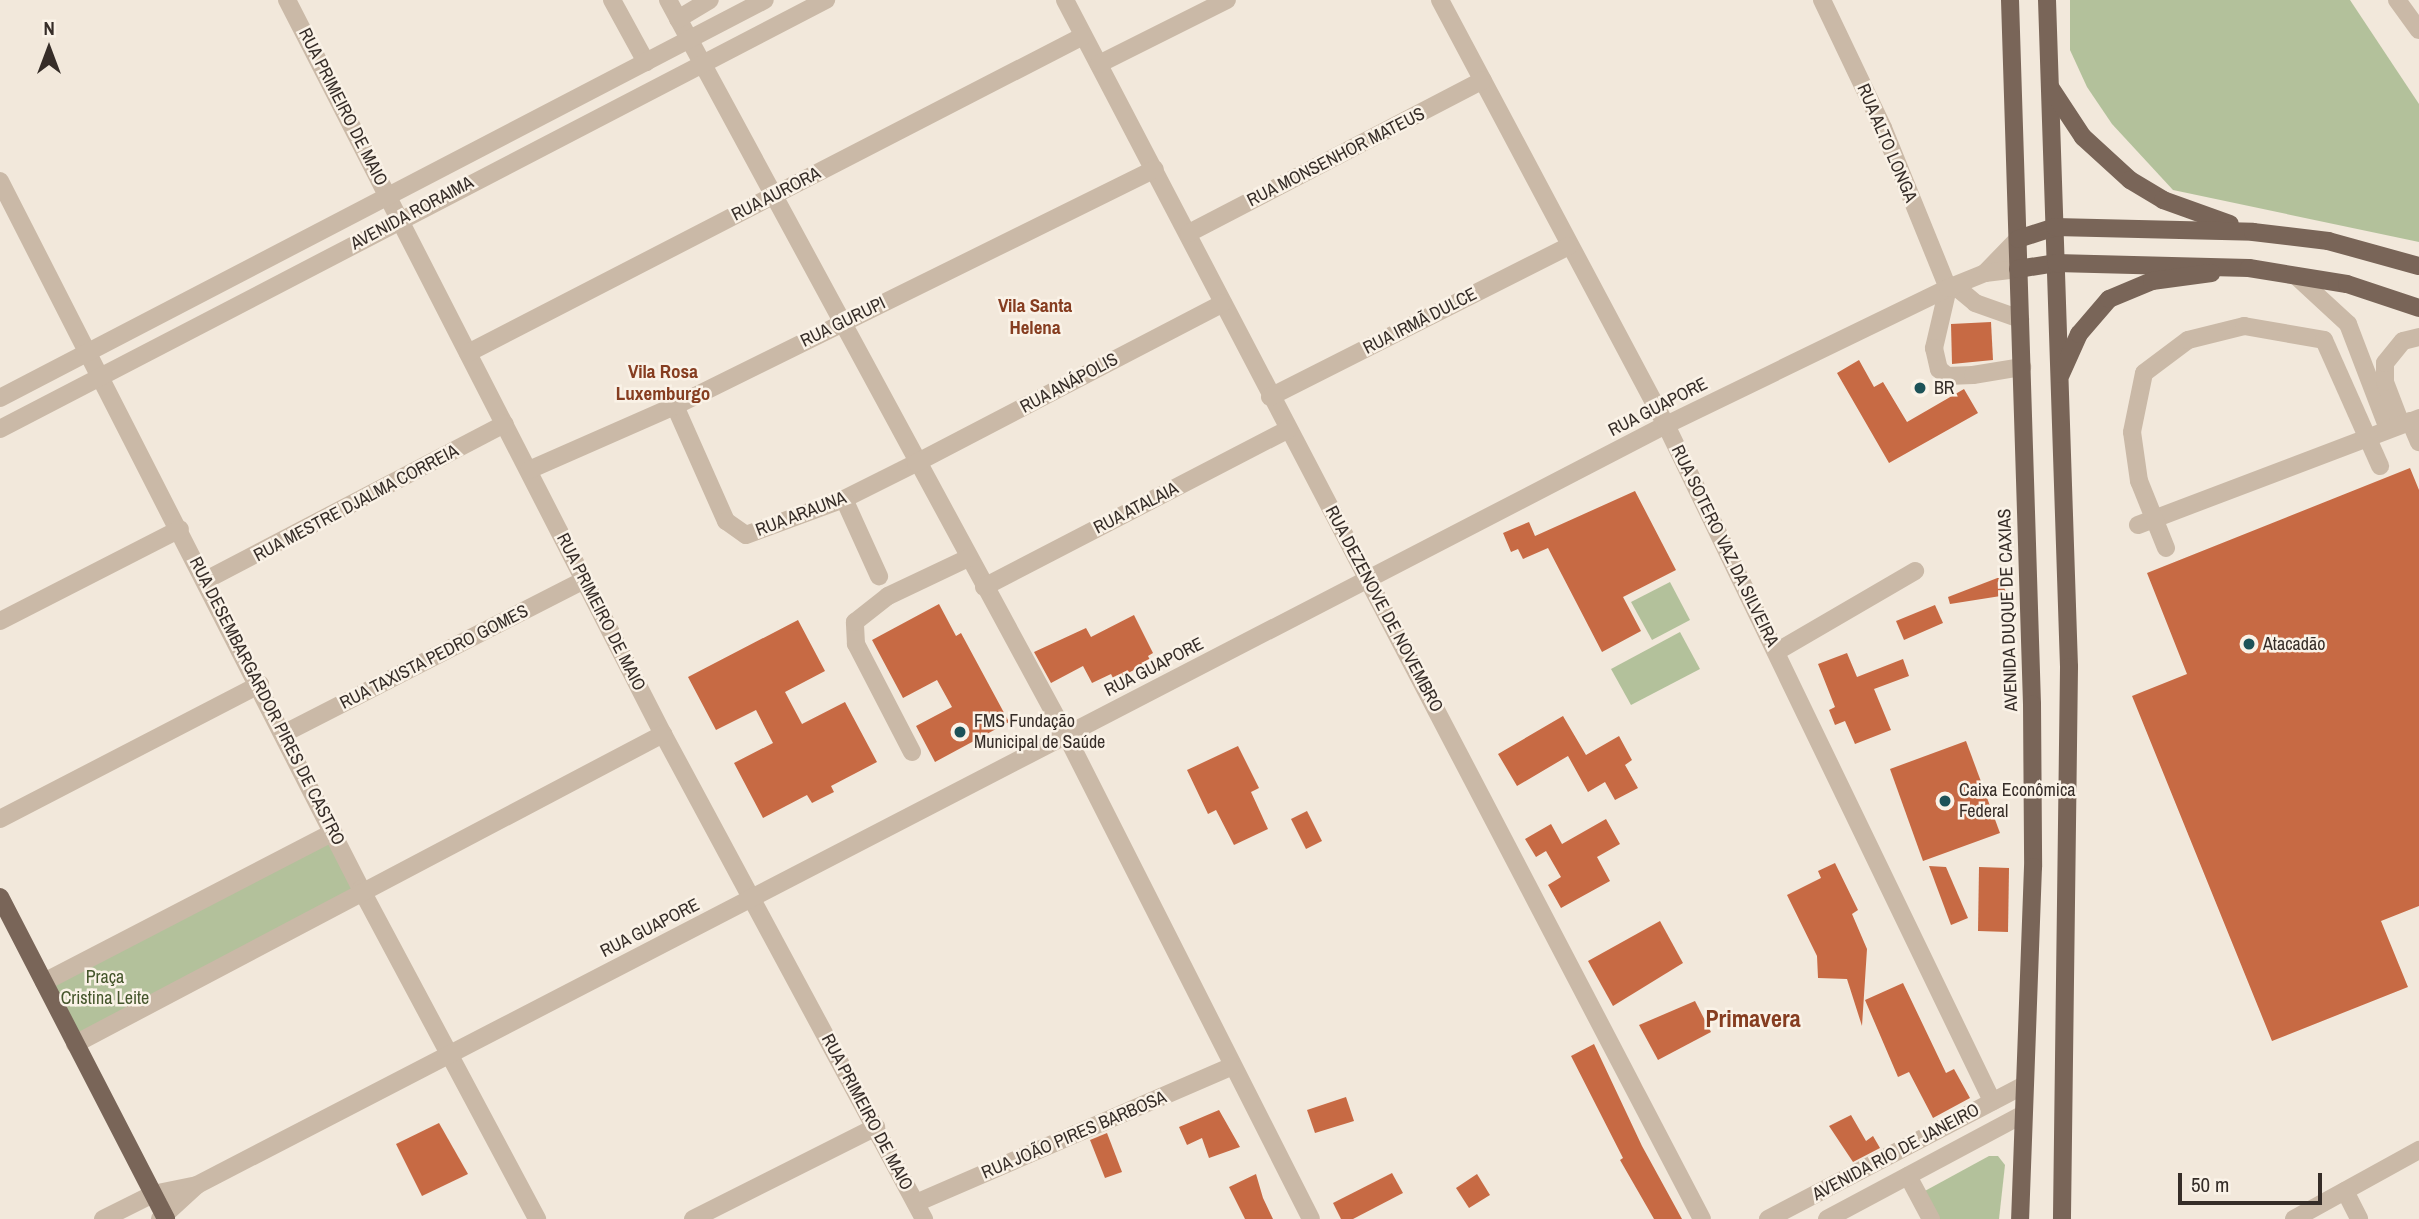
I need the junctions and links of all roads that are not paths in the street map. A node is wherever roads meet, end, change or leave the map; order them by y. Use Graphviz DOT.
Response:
graph roads {
  1 [pos="287,0"];
  2 [pos="612,0"];
  3 [pos="668,0"];
  4 [pos="710,0"];
  5 [pos="765,0"];
  6 [pos="826,0"];
  7 [pos="1065,0"];
  8 [pos="1227,0"];
  9 [pos="1440,0"];
  10 [pos="1822,0"];
  11 [pos="2010,0"];
  12 [pos="2047,0"];
  13 [pos="2397,0"];
  14 [pos="678,19"];
  15 [pos="2419,30"];
  16 [pos="1083,36"];
  17 [pos="689,40"];
  18 [pos="646,62"];
  19 [pos="704,63"];
  20 [pos="1099,64"];
  21 [pos="1483,80"];
  22 [pos="2050,86"];
  23 [pos="485,147"];
  24 [pos="497,167"];
  25 [pos="1155,169"];
  26 [pos="0,181"];
  27 [pos="773,196"];
  28 [pos="390,199"];
  29 [pos="400,220"];
  30 [pos="2055,228"];
  31 [pos="2253,232"];
  32 [pos="1189,233"];
  33 [pos="2018,239"];
  34 [pos="1569,246"];
  35 [pos="2056,263"];
  36 [pos="2419,267"];
  37 [pos="2249,268"];
  38 [pos="2018,269"];
  39 [pos="1985,273"];
  40 [pos="2296,276"];
  41 [pos="1951,287"];
  42 [pos="1223,303"];
  43 [pos="2419,308"];
  44 [pos="2020,319"];
  45 [pos="839,323"];
  46 [pos="2419,337"];
  47 [pos="89,353"];
  48 [pos="468,353"];
  49 [pos="2022,366"];
  50 [pos="102,378"];
  51 [pos="2059,380"];
  52 [pos="1270,397"];
  53 [pos="0,398"];
  54 [pos="675,406"];
  55 [pos="2405,423"];
  56 [pos="505,424"];
  57 [pos="1666,425"];
  58 [pos="0,429"];
  59 [pos="1289,429"];
  60 [pos="2368,436"];
  61 [pos="2419,442"];
  62 [pos="916,463"];
  63 [pos="2380,466"];
  64 [pos="529,470"];
  65 [pos="844,499"];
  66 [pos="2146,522"];
  67 [pos="180,529"];
  68 [pos="2166,548"];
  69 [pos="968,558"];
  70 [pos="1915,571"];
  71 [pos="879,576"];
  72 [pos="206,580"];
  73 [pos="584,580"];
  74 [pos="1371,582"];
  75 [pos="984,587"];
  76 [pos="0,621"];
  77 [pos="1776,652"];
  78 [pos="260,684"];
  79 [pos="285,733"];
  80 [pos="663,734"];
  81 [pos="1066,735"];
  82 [pos="912,752"];
  83 [pos="0,819"];
  84 [pos="333,832"];
  85 [pos="361,889"];
  86 [pos="0,897"];
  87 [pos="752,899"];
  88 [pos="44,982"];
  89 [pos="75,1044"];
  90 [pos="449,1055"];
  91 [pos="1232,1066"];
  92 [pos="2024,1084"];
  93 [pos="1992,1101"];
  94 [pos="2022,1115"];
  95 [pos="876,1127"];
  96 [pos="2419,1150"];
  97 [pos="1908,1176"];
  98 [pos="197,1185"];
  99 [pos="2346,1191"];
  100 [pos="153,1194"];
  101 [pos="920,1211"];
  102 [pos="164,1218"];
  103 [pos="103,1219"];
  104 [pos="537,1219"];
  105 [pos="693,1219"];
  106 [pos="1311,1219"];
  107 [pos="1702,1219"];
  108 [pos="1768,1219"];
  109 [pos="1827,1219"];
  110 [pos="1931,1219"];
  111 [pos="2020,1219"];
  112 [pos="2063,1219"];
  113 [pos="2294,1219"];
  114 [pos="2359,1219"];
  1 -- 28 [label="street, RUA PRIMEIRO DE MAIO"];
  2 -- 18 [label="street"];
  3 -- 14 [label="street"];
  4 -- 14 [label="street"];
  5 -- 17 [label="street, AVENIDA RORAIMA"];
  6 -- 19 [label="street, AVENIDA RORAIMA"];
  7 -- 16 [label="street, RUA DEZENOVE DE NOVEMBRO"];
  8 -- 20 [label="street"];
  9 -- 21 [label="street, RUA SOTERO VAZ DA SILVEIRA"];
  10 -- 41 [label="street, RUA ALTO LONGA"];
  11 -- 33 [label="main road, AVENIDA DUQUE DE CAXIAS"];
  12 -- 22 [label="main road"];
  13 -- 15 [label="street"];
  14 -- 17 [label="street"];
  16 -- 20 [label="street, RUA DEZENOVE DE NOVEMBRO"];
  16 -- 27 [label="street, RUA AURORA"];
  17 -- 18 [label="street, AVENIDA RORAIMA"];
  17 -- 19 [label="street"];
  18 -- 23 [label="street, AVENIDA RORAIMA"];
  19 -- 24 [label="street, AVENIDA RORAIMA"];
  19 -- 27 [label="street"];
  20 -- 25 [label="street, RUA DEZENOVE DE NOVEMBRO"];
  21 -- 32 [label="street, RUA MONSENHOR MATEUS"];
  21 -- 34 [label="street, RUA SOTERO VAZ DA SILVEIRA"];
  22 -- 30 [label="main road"];
  22 -- 31 [label="main road"];
  23 -- 24 [label="street"];
  23 -- 28 [label="street, AVENIDA RORAIMA"];
  24 -- 29 [label="street, AVENIDA RORAIMA"];
  25 -- 32 [label="street, RUA DEZENOVE DE NOVEMBRO"];
  25 -- 45 [label="street, RUA GURUPI"];
  26 -- 47 [label="street, RUA DESEMBARGARDOR PIRES DE CASTRO"];
  27 -- 45 [label="street"];
  27 -- 48 [label="street, RUA AURORA"];
  28 -- 29 [label="street, RUA PRIMEIRO DE MAIO"];
  28 -- 47 [label="street, AVENIDA RORAIMA"];
  29 -- 48 [label="street, RUA PRIMEIRO DE MAIO"];
  29 -- 50 [label="street, AVENIDA RORAIMA"];
  30 -- 31 [label="main road"];
  30 -- 33 [label="main road"];
  30 -- 35 [label="main road"];
  31 -- 36 [label="main road"];
  32 -- 42 [label="street, RUA DEZENOVE DE NOVEMBRO"];
  33 -- 38 [label="main road, AVENIDA DUQUE DE CAXIAS"];
  33 -- 39 [label="street, RUA GUAPORE"];
  34 -- 52 [label="street, RUA IRMÃ DULCE"];
  34 -- 57 [label="street, RUA SOTERO VAZ DA SILVEIRA"];
  35 -- 37 [label="main road, RUA GUAPORE"];
  35 -- 38 [label="main road, RUA GUAPORE"];
  35 -- 51 [label="main road"];
  37 -- 40 [label="main road"];
  37 -- 51 [label="main road"];
  38 -- 39 [label="street, RUA GUAPORE"];
  38 -- 44 [label="main road, AVENIDA DUQUE DE CAXIAS"];
  39 -- 41 [label="street, RUA GUAPORE"];
  40 -- 43 [label="main road"];
  40 -- 55 [label="street"];
  41 -- 44 [label="street"];
  41 -- 49 [label="street"];
  41 -- 57 [label="street, RUA GUAPORE"];
  42 -- 52 [label="street, RUA DEZENOVE DE NOVEMBRO"];
  42 -- 62 [label="street, RUA ANÁPOLIS"];
  44 -- 49 [label="main road, AVENIDA DUQUE DE CAXIAS"];
  45 -- 54 [label="street, RUA GURUPI"];
  45 -- 62 [label="street"];
  46 -- 55 [label="street"];
  47 -- 50 [label="street, RUA DESEMBARGARDOR PIRES DE CASTRO"];
  47 -- 53 [label="street, AVENIDA RORAIMA"];
  48 -- 56 [label="street, RUA PRIMEIRO DE MAIO"];
  49 -- 92 [label="main road, AVENIDA DUQUE DE CAXIAS"];
  50 -- 58 [label="street, AVENIDA RORAIMA"];
  50 -- 67 [label="street, RUA DESEMBARGARDOR PIRES DE CASTRO"];
  51 -- 112 [label="main road"];
  52 -- 59 [label="street, RUA DEZENOVE DE NOVEMBRO"];
  54 -- 64 [label="street, RUA GURUPI"];
  54 -- 65 [label="street, RUA ARAUNA"];
  55 -- 60 [label="street"];
  55 -- 61 [label="street"];
  56 -- 64 [label="street, RUA PRIMEIRO DE MAIO"];
  56 -- 72 [label="street, RUA MESTRE DJALMA CORREIA"];
  57 -- 74 [label="street, RUA GUAPORE"];
  57 -- 77 [label="street, RUA SOTERO VAZ DA SILVEIRA"];
  59 -- 74 [label="street, RUA DEZENOVE DE NOVEMBRO"];
  59 -- 75 [label="street, RUA ATALAIA"];
  60 -- 63 [label="street"];
  60 -- 66 [label="street"];
  60 -- 66 [label="street"];
  62 -- 65 [label="street, RUA ARAUNA"];
  62 -- 69 [label="street"];
  64 -- 73 [label="street, RUA PRIMEIRO DE MAIO"];
  65 -- 71 [label="street"];
  66 -- 68 [label="street"];
  67 -- 72 [label="street, RUA DESEMBARGARDOR PIRES DE CASTRO"];
  67 -- 76 [label="street"];
  69 -- 75 [label="street"];
  69 -- 82 [label="street"];
  70 -- 77 [label="street"];
  72 -- 78 [label="street, RUA DESEMBARGARDOR PIRES DE CASTRO"];
  73 -- 79 [label="street, RUA TAXISTA PEDRO GOMES"];
  73 -- 80 [label="street, RUA PRIMEIRO DE MAIO"];
  74 -- 81 [label="street, RUA GUAPORE"];
  74 -- 107 [label="street, RUA DEZENOVE DE NOVEMBRO"];
  75 -- 81 [label="street"];
  77 -- 93 [label="street, RUA SOTERO VAZ DA SILVEIRA"];
  78 -- 79 [label="street, RUA DESEMBARGARDOR PIRES DE CASTRO"];
  78 -- 83 [label="street"];
  79 -- 84 [label="street, RUA DESEMBARGARDOR PIRES DE CASTRO"];
  80 -- 85 [label="street"];
  80 -- 87 [label="street, RUA PRIMEIRO DE MAIO"];
  81 -- 87 [label="street, RUA GUAPORE"];
  81 -- 91 [label="street"];
  84 -- 85 [label="street, RUA DESEMBARGARDOR PIRES DE CASTRO"];
  84 -- 88 [label="street"];
  85 -- 89 [label="street"];
  85 -- 90 [label="street, RUA DESEMBARGARDOR PIRES DE CASTRO"];
  86 -- 88 [label="main road"];
  87 -- 90 [label="street, RUA GUAPORE"];
  87 -- 95 [label="street, RUA PRIMEIRO DE MAIO"];
  88 -- 89 [label="main road"];
  89 -- 100 [label="main road"];
  90 -- 98 [label="street, RUA GUAPORE"];
  90 -- 104 [label="street, RUA DESEMBARGARDOR PIRES DE CASTRO"];
  91 -- 101 [label="street, RUA JOÃO PIRES BARBOSA"];
  91 -- 106 [label="street"];
  92 -- 93 [label="street, AVENIDA RIO DE JANEIRO"];
  92 -- 94 [label="main road, AVENIDA DUQUE DE CAXIAS"];
  93 -- 108 [label="street, AVENIDA RIO DE JANEIRO"];
  94 -- 97 [label="street, AVENIDA RIO DE JANEIRO"];
  94 -- 111 [label="main road, AVENIDA DUQUE DE CAXIAS"];
  95 -- 101 [label="street, RUA PRIMEIRO DE MAIO"];
  95 -- 105 [label="street"];
  96 -- 99 [label="street"];
  97 -- 109 [label="street, AVENIDA RIO DE JANEIRO"];
  97 -- 110 [label="street"];
  98 -- 100 [label="street, RUA GUAPORE"];
  98 -- 102 [label="street, RUA GUAPORE"];
  99 -- 113 [label="street"];
  99 -- 114 [label="street"];
  100 -- 102 [label="main road"];
  100 -- 103 [label="street, RUA GUAPORE"];
}
